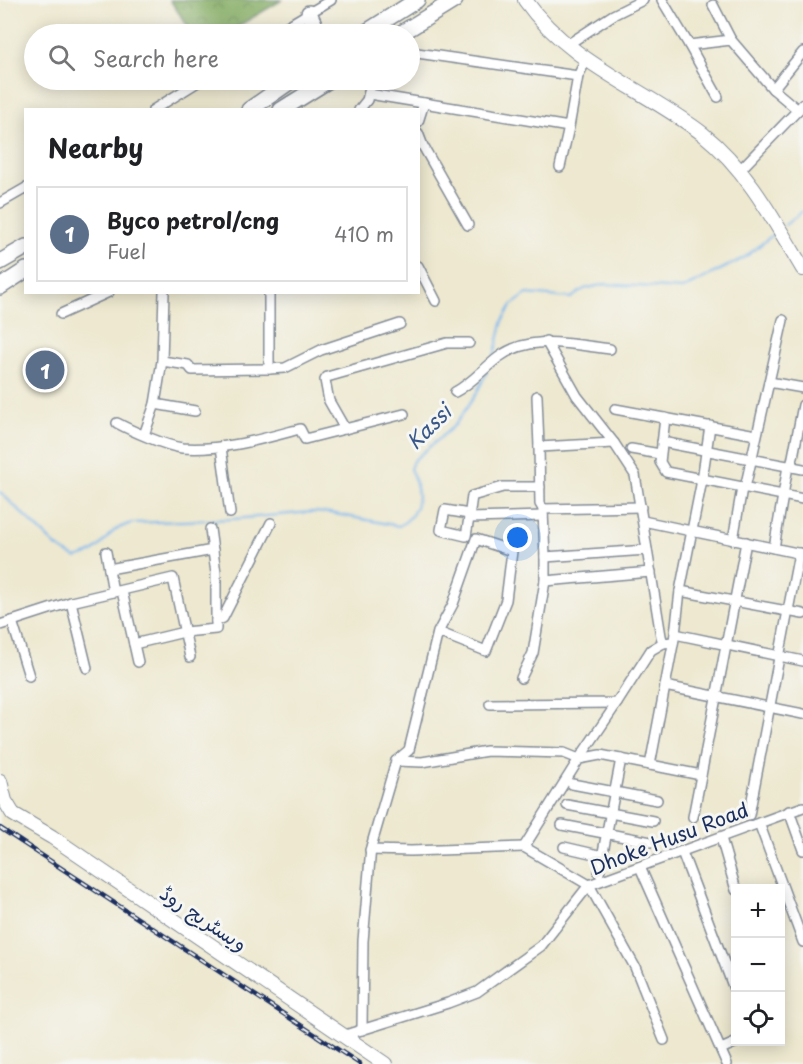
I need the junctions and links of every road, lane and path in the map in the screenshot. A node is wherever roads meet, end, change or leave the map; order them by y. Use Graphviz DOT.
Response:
graph roads {
  1 [pos="331,0"];
  2 [pos="417,0"];
  3 [pos="455,0"];
  4 [pos="525,0"];
  5 [pos="642,0"];
  6 [pos="662,0"];
  7 [pos="713,6"];
  8 [pos="309,13"];
  9 [pos="291,24"];
  10 [pos="315,24"];
  11 [pos="379,24"];
  12 [pos="416,24"];
  13 [pos="731,40"];
  14 [pos="567,45"];
  15 [pos="689,45"];
  16 [pos="803,52"];
  17 [pos="420,53"];
  18 [pos="586,60"];
  19 [pos="578,76"];
  20 [pos="773,89"];
  21 [pos="185,90"];
  22 [pos="278,90"];
  23 [pos="313,90"];
  24 [pos="718,97"];
  25 [pos="368,101"];
  26 [pos="424,103"];
  27 [pos="801,107"];
  28 [pos="156,108"];
  29 [pos="252,108"];
  30 [pos="284,108"];
  31 [pos="420,116"];
  32 [pos="568,126"];
  33 [pos="420,138"];
  34 [pos="560,167"];
  35 [pos="740,171"];
  36 [pos="24,189"];
  37 [pos="0,203"];
  38 [pos="468,225"];
  39 [pos="24,248"];
  40 [pos="0,262"];
  41 [pos="803,269"];
  42 [pos="420,270"];
  43 [pos="24,271"];
  44 [pos="0,287"];
  45 [pos="105,294"];
  46 [pos="164,294"];
  47 [pos="269,294"];
  48 [pos="436,301"];
  49 [pos="61,314"];
  50 [pos="783,320"];
  51 [pos="400,324"];
  52 [pos="546,341"];
  53 [pos="469,343"];
  54 [pos="610,349"];
  55 [pos="162,361"];
  56 [pos="269,365"];
  57 [pos="769,382"];
  58 [pos="803,388"];
  59 [pos="455,392"];
  60 [pos="537,396"];
  61 [pos="155,404"];
  62 [pos="803,405"];
  63 [pos="615,409"];
  64 [pos="195,411"];
  65 [pos="404,414"];
  66 [pos="666,418"];
  67 [pos="117,423"];
  68 [pos="710,426"];
  69 [pos="345,429"];
  70 [pos="144,435"];
  71 [pos="756,435"];
  72 [pos="614,442"];
  73 [pos="662,442"];
  74 [pos="221,447"];
  75 [pos="539,447"];
  76 [pos="631,449"];
  77 [pos="706,450"];
  78 [pos="660,454"];
  79 [pos="751,459"];
  80 [pos="790,467"];
  81 [pos="803,469"];
  82 [pos="702,480"];
  83 [pos="540,487"];
  84 [pos="743,488"];
  85 [pos="782,495"];
  86 [pos="803,499"];
  87 [pos="641,507"];
  88 [pos="543,512"];
  89 [pos="230,513"];
  90 [pos="643,521"];
  91 [pos="271,523"];
  92 [pos="210,529"];
  93 [pos="692,531"];
  94 [pos="733,540"];
  95 [pos="746,542"];
  96 [pos="774,548"];
  97 [pos="213,550"];
  98 [pos="647,550"];
  99 [pos="106,552"];
  100 [pos="801,553"];
  101 [pos="545,557"];
  102 [pos="171,558"];
  103 [pos="109,569"];
  104 [pos="651,572"];
  105 [pos="173,578"];
  106 [pos="545,581"];
  107 [pos="680,591"];
  108 [pos="117,592"];
  109 [pos="734,601"];
  110 [pos="71,602"];
  111 [pos="788,611"];
  112 [pos="803,614"];
  113 [pos="12,621"];
  114 [pos="216,621"];
  115 [pos="0,625"];
  116 [pos="184,632"];
  117 [pos="438,632"];
  118 [pos="674,638"];
  119 [pos="663,643"];
  120 [pos="134,644"];
  121 [pos="726,645"];
  122 [pos="779,656"];
  123 [pos="190,657"];
  124 [pos="803,661"];
  125 [pos="138,662"];
  126 [pos="87,668"];
  127 [pos="29,676"];
  128 [pos="521,678"];
  129 [pos="665,686"];
  130 [pos="715,697"];
  131 [pos="617,703"];
  132 [pos="490,704"];
  133 [pos="769,708"];
  134 [pos="803,714"];
  135 [pos="579,759"];
  136 [pos="621,759"];
  137 [pos="396,761"];
  138 [pos="650,765"];
  139 [pos="701,775"];
  140 [pos="0,781"];
  141 [pos="572,784"];
  142 [pos="615,792"];
  143 [pos="657,800"];
  144 [pos="567,805"];
  145 [pos="3,806"];
  146 [pos="803,807"];
  147 [pos="789,811"];
  148 [pos="611,813"];
  149 [pos="749,815"];
  150 [pos="693,817"];
  151 [pos="653,821"];
  152 [pos="759,823"];
  153 [pos="562,825"];
  154 [pos="607,834"];
  155 [pos="721,838"];
  156 [pos="651,842"];
  157 [pos="524,847"];
  158 [pos="564,848"];
  159 [pos="370,850"];
  160 [pos="803,850"];
  161 [pos="682,852"];
  162 [pos="603,856"];
  163 [pos="640,867"];
  164 [pos="599,873"];
  165 [pos="733,884"];
  166 [pos="589,885"];
  167 [pos="803,942"];
  168 [pos="734,992"];
  169 [pos="362,1030"];
  170 [pos="342,1036"];
  171 [pos="664,1040"];
  172 [pos="731,1044"];
  173 [pos="721,1049"];
  174 [pos="385,1064"];
  175 [pos="728,1064"];
  1 -- 8 [label="street"];
  2 -- 11 [label="highway"];
  3 -- 12 [label="highway"];
  4 -- 14 [label="main road"];
  5 -- 14 [label="street"];
  6 -- 15 [label="street"];
  7 -- 13 [label="street"];
  8 -- 9 [label="street"];
  8 -- 10 [label="highway"];
  13 -- 15 [label="street"];
  13 -- 20 [label="street"];
  14 -- 18 [label="main road"];
  15 -- 24 [label="street"];
  16 -- 20 [label="street"];
  17 -- 19 [label="street"];
  18 -- 19 [label="street"];
  18 -- 35 [label="main road"];
  19 -- 32 [label="street"];
  20 -- 27 [label="street"];
  21 -- 28 [label="street"];
  22 -- 29 [label="highway"];
  23 -- 30 [label="highway"];
  25 -- 26 [label="street"];
  26 -- 31 [label="street"];
  26 -- 32 [label="street"];
  27 -- 35 [label="street"];
  32 -- 34 [label="street"];
  33 -- 38 [label="street"];
  35 -- 41 [label="main road"];
  36 -- 37 [label="street"];
  39 -- 40 [label="highway"];
  42 -- 48 [label="street"];
  43 -- 44 [label="highway"];
  45 -- 49 [label="street"];
  46 -- 55 [label="street"];
  47 -- 56 [label="street"];
  50 -- 57 [label="street"];
  51 -- 56 [label="street"];
  52 -- 54 [label="street"];
  52 -- 59 [label="street"];
  52 -- 72 [label="street"];
  53 -- 69 [label="street"];
  55 -- 56 [label="street"];
  55 -- 61 [label="street"];
  57 -- 58 [label="street"];
  57 -- 71 [label="street"];
  60 -- 75 [label="street"];
  61 -- 64 [label="street"];
  61 -- 70 [label="street"];
  62 -- 80 [label="street"];
  63 -- 66 [label="street"];
  65 -- 69 [label="street"];
  66 -- 68 [label="street"];
  66 -- 73 [label="street"];
  67 -- 70 [label="street"];
  68 -- 71 [label="street"];
  68 -- 77 [label="street"];
  69 -- 74 [label="street"];
  70 -- 74 [label="street"];
  71 -- 79 [label="street"];
  72 -- 75 [label="street"];
  72 -- 87 [label="street"];
  73 -- 77 [label="street"];
  73 -- 78 [label="street"];
  74 -- 89 [label="street"];
  75 -- 83 [label="street"];
  76 -- 78 [label="street"];
  77 -- 79 [label="street"];
  77 -- 82 [label="street"];
  78 -- 82 [label="street"];
  79 -- 80 [label="street"];
  79 -- 84 [label="street"];
  80 -- 81 [label="street"];
  80 -- 85 [label="street"];
  82 -- 84 [label="street"];
  82 -- 93 [label="street"];
  83 -- 88 [label="street"];
  83 -- 88 [label="street"];
  84 -- 85 [label="street"];
  84 -- 94 [label="street"];
  85 -- 86 [label="street"];
  85 -- 96 [label="street"];
  87 -- 88 [label="street"];
  87 -- 90 [label="street"];
  88 -- 101 [label="street"];
  90 -- 93 [label="street"];
  90 -- 98 [label="street"];
  91 -- 114 [label="street"];
  92 -- 97 [label="street"];
  93 -- 94 [label="street"];
  93 -- 107 [label="street"];
  94 -- 95 [label="street"];
  95 -- 96 [label="street"];
  95 -- 109 [label="street"];
  96 -- 100 [label="street"];
  97 -- 102 [label="street"];
  97 -- 114 [label="street"];
  98 -- 101 [label="street"];
  98 -- 104 [label="street"];
  99 -- 103 [label="street"];
  100 -- 111 [label="street"];
  101 -- 106 [label="street"];
  102 -- 103 [label="street"];
  102 -- 105 [label="street"];
  103 -- 108 [label="street"];
  104 -- 106 [label="street"];
  104 -- 119 [label="street"];
  105 -- 108 [label="street"];
  105 -- 116 [label="street"];
  106 -- 128 [label="street"];
  107 -- 109 [label="street"];
  107 -- 118 [label="street"];
  108 -- 110 [label="street"];
  108 -- 120 [label="street"];
  109 -- 111 [label="street"];
  109 -- 121 [label="street"];
  110 -- 113 [label="street"];
  110 -- 126 [label="street"];
  111 -- 112 [label="street"];
  111 -- 122 [label="street"];
  113 -- 115 [label="street"];
  113 -- 127 [label="street"];
  114 -- 116 [label="street"];
  116 -- 120 [label="street"];
  116 -- 123 [label="street"];
  117 -- 117 [label="street"];
  117 -- 137 [label="street"];
  118 -- 119 [label="street"];
  118 -- 121 [label="street"];
  118 -- 129 [label="street"];
  119 -- 131 [label="street"];
  120 -- 125 [label="street"];
  121 -- 122 [label="street"];
  121 -- 130 [label="street"];
  122 -- 124 [label="street"];
  122 -- 133 [label="street"];
  129 -- 130 [label="street"];
  129 -- 138 [label="street"];
  130 -- 133 [label="street"];
  130 -- 139 [label="street"];
  131 -- 132 [label="street"];
  131 -- 135 [label="street"];
  133 -- 134 [label="street"];
  133 -- 149 [label="street"];
  135 -- 136 [label="street"];
  135 -- 137 [label="street"];
  135 -- 157 [label="street"];
  136 -- 138 [label="street"];
  136 -- 142 [label="street"];
  137 -- 159 [label="street"];
  138 -- 139 [label="street"];
  139 -- 150 [label="street"];
  140 -- 145 [label="main road"];
  141 -- 142 [label="street"];
  142 -- 143 [label="street"];
  142 -- 148 [label="street"];
  144 -- 148 [label="street"];
  145 -- 170 [label="main road, ویسٹریج روڈ"];
  146 -- 147 [label="street, Dhoke Husu Road"];
  147 -- 152 [label="street, Dhoke Husu Road"];
  147 -- 160 [label="street"];
  148 -- 151 [label="street"];
  148 -- 154 [label="street"];
  152 -- 155 [label="street, Dhoke Husu Road"];
  152 -- 167 [label="street"];
  153 -- 154 [label="street"];
  154 -- 156 [label="street"];
  154 -- 162 [label="street"];
  155 -- 161 [label="street, Dhoke Husu Road"];
  155 -- 165 [label="street"];
  157 -- 159 [label="street"];
  157 -- 166 [label="street"];
  158 -- 162 [label="street"];
  159 -- 169 [label="street"];
  161 -- 163 [label="street, Dhoke Husu Road"];
  161 -- 168 [label="street"];
  162 -- 164 [label="street"];
  163 -- 166 [label="street, Dhoke Husu Road"];
  163 -- 173 [label="street"];
  166 -- 169 [label="street, Dhoke Husu Road"];
  166 -- 171 [label="street"];
  169 -- 170 [label="street, Dhoke Husu Road"];
  170 -- 174 [label="main road, ویسٹریج روڈ"];
  172 -- 173 [label="street"];
  173 -- 175 [label="street"];
}
